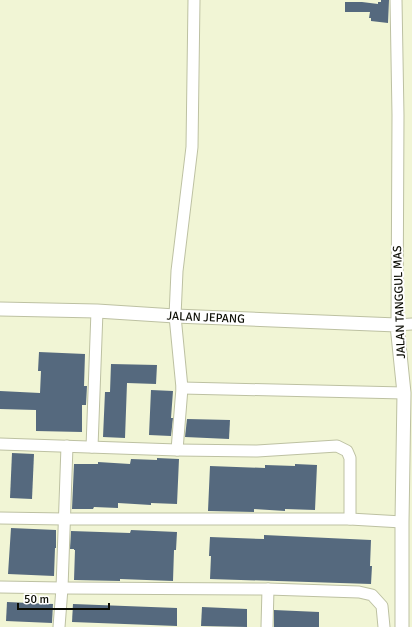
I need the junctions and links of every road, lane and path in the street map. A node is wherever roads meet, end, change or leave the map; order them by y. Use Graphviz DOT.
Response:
graph roads {
  1 [pos="194,0"];
  2 [pos="396,0"];
  3 [pos="0,309"];
  4 [pos="97,311"];
  5 [pos="175,316"];
  6 [pos="412,324"];
  7 [pos="397,325"];
  8 [pos="182,388"];
  9 [pos="404,393"];
  10 [pos="0,444"];
  11 [pos="67,446"];
  12 [pos="92,447"];
  13 [pos="177,450"];
  14 [pos="0,518"];
  15 [pos="64,519"];
  16 [pos="350,519"];
  17 [pos="402,522"];
  18 [pos="0,587"];
  19 [pos="62,588"];
  20 [pos="268,589"];
  21 [pos="58,627"];
  22 [pos="267,627"];
  23 [pos="384,627"];
  24 [pos="402,627"];
  1 -- 5 [label="street"];
  2 -- 7 [label="street, JALAN TANGGUL MAS"];
  3 -- 4 [label="street, JALAN JEPANG"];
  4 -- 5 [label="street, JALAN JEPANG"];
  4 -- 12 [label="street"];
  5 -- 7 [label="street, JALAN JEPANG"];
  5 -- 8 [label="street"];
  6 -- 7 [label="street, JALAN JEPANG"];
  7 -- 9 [label="street, JALAN TANGGUL MAS"];
  8 -- 9 [label="street"];
  8 -- 13 [label="street"];
  9 -- 17 [label="street, JALAN TANGGUL MAS"];
  10 -- 11 [label="street"];
  11 -- 12 [label="street"];
  11 -- 15 [label="street"];
  12 -- 13 [label="street"];
  13 -- 16 [label="street"];
  14 -- 15 [label="street"];
  15 -- 16 [label="street"];
  15 -- 19 [label="street"];
  16 -- 17 [label="street"];
  17 -- 24 [label="street, JALAN TANGGUL MAS"];
  18 -- 19 [label="street"];
  19 -- 20 [label="street"];
  19 -- 21 [label="street"];
  20 -- 22 [label="street"];
  20 -- 23 [label="street"];
}
